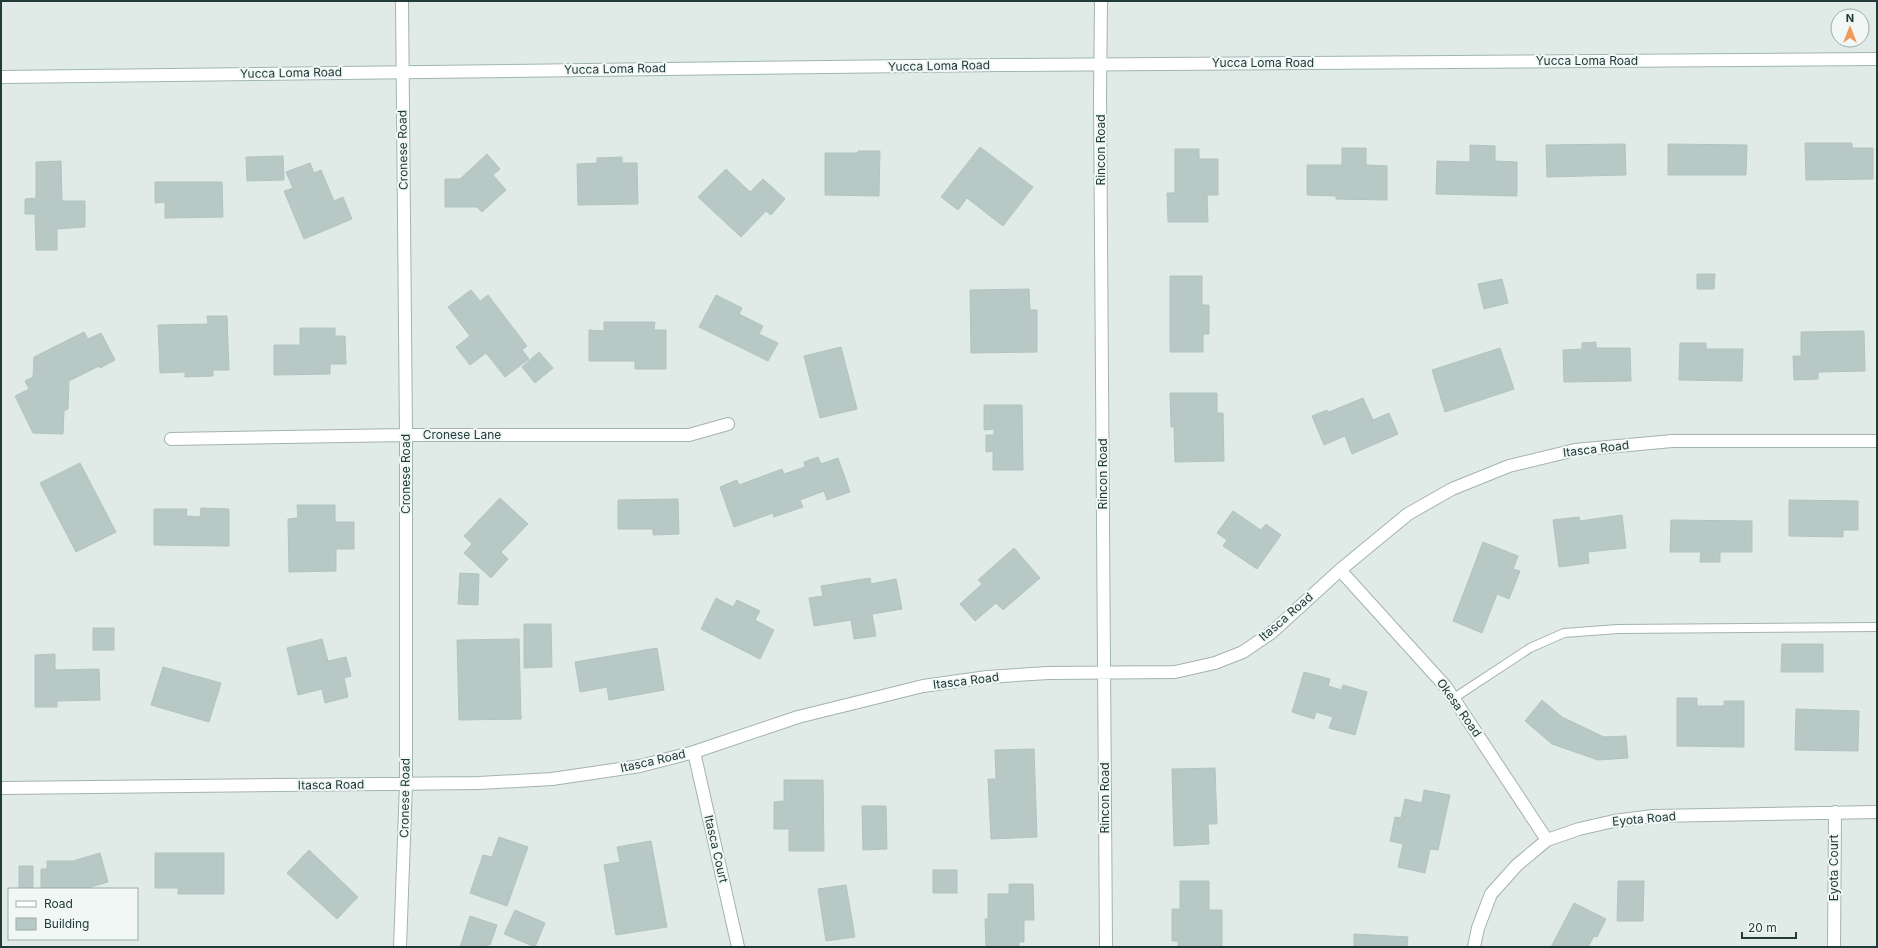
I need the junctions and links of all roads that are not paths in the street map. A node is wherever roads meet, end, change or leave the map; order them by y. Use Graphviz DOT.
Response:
graph roads {
  1 [pos="402,1"];
  2 [pos="1101,1"];
  3 [pos="1877,59"];
  4 [pos="1101,64"];
  5 [pos="402,72"];
  6 [pos="1,77"];
  7 [pos="728,424"];
  8 [pos="406,435"];
  9 [pos="171,439"];
  10 [pos="1877,441"];
  11 [pos="1340,570"];
  12 [pos="1877,627"];
  13 [pos="1104,672"];
  14 [pos="1454,698"];
  15 [pos="694,752"];
  16 [pos="406,784"];
  17 [pos="1,788"];
  18 [pos="1835,812"];
  19 [pos="1877,812"];
  20 [pos="1547,840"];
  21 [pos="400,947"];
  22 [pos="738,947"];
  23 [pos="1106,947"];
  24 [pos="1474,947"];
  25 [pos="1834,947"];
  1 -- 5 [label="street, Cronese Road"];
  2 -- 4 [label="street, Rincon Road"];
  3 -- 4 [label="street, Yucca Loma Road"];
  4 -- 5 [label="street, Yucca Loma Road"];
  4 -- 13 [label="street, Rincon Road"];
  5 -- 6 [label="street, Yucca Loma Road"];
  5 -- 8 [label="street, Cronese Road"];
  7 -- 8 [label="street, Cronese Lane"];
  8 -- 9 [label="street, Cronese Lane"];
  8 -- 16 [label="street, Cronese Road"];
  10 -- 11 [label="street, Itasca Road"];
  11 -- 13 [label="street, Itasca Road"];
  11 -- 14 [label="street, Okesa Road"];
  12 -- 14 [label="lane"];
  13 -- 15 [label="street, Itasca Road"];
  13 -- 23 [label="street, Rincon Road"];
  14 -- 20 [label="street, Okesa Road"];
  15 -- 16 [label="street, Itasca Road"];
  15 -- 22 [label="street, Itasca Court"];
  16 -- 17 [label="street, Itasca Road"];
  16 -- 21 [label="street, Cronese Road"];
  18 -- 19 [label="street, Eyota Road"];
  18 -- 20 [label="street, Eyota Road"];
  18 -- 25 [label="street, Eyota Court"];
  20 -- 24 [label="street, Eyota Road"];
}
